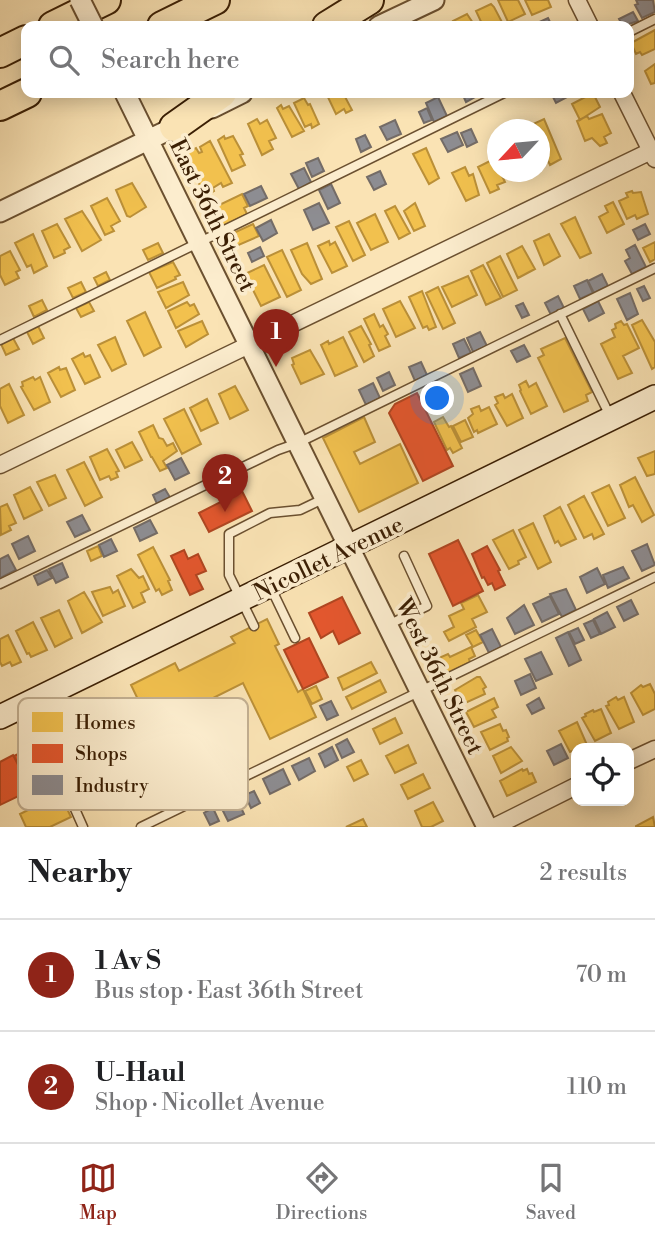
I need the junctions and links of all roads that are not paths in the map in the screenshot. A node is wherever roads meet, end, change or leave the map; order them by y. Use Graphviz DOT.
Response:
graph roads {
  1 [pos="80,0"];
  2 [pos="106,0"];
  3 [pos="215,0"];
  4 [pos="369,0"];
  5 [pos="434,0"];
  6 [pos="577,0"];
  7 [pos="655,19"];
  8 [pos="63,21"];
  9 [pos="90,21"];
  10 [pos="172,21"];
  11 [pos="335,21"];
  12 [pos="390,21"];
  13 [pos="588,21"];
  14 [pos="634,30"];
  15 [pos="21,42"];
  16 [pos="0,53"];
  17 [pos="21,96"];
  18 [pos="128,98"];
  19 [pos="215,98"];
  20 [pos="232,98"];
  21 [pos="494,98"];
  22 [pos="625,98"];
  23 [pos="0,106"];
  24 [pos="174,127"];
  25 [pos="148,140"];
  26 [pos="654,153"];
  27 [pos="0,212"];
  28 [pos="199,243"];
  29 [pos="655,268"];
  30 [pos="560,314"];
  31 [pos="0,340"];
  32 [pos="249,345"];
  33 [pos="655,397"];
  34 [pos="611,418"];
  35 [pos="298,443"];
  36 [pos="0,465"];
  37 [pos="325,498"];
  38 [pos="350,548"];
  39 [pos="404,555"];
  40 [pos="655,577"];
  41 [pos="0,584"];
  42 [pos="270,586"];
  43 [pos="241,600"];
  44 [pos="388,625"];
  45 [pos="254,626"];
  46 [pos="295,638"];
  47 [pos="421,692"];
  48 [pos="39,698"];
  49 [pos="18,708"];
  50 [pos="0,717"];
  51 [pos="655,749"];
  52 [pos="634,759"];
  53 [pos="248,776"];
  54 [pos="571,788"];
  55 [pos="75,810"];
  56 [pos="177,810"];
  57 [pos="83,827"];
  58 [pos="142,827"];
  59 [pos="487,827"];
  60 [pos="494,827"];
  1 -- 9 [label="street, bridge"];
  2 -- 8 [label="highway"];
  3 -- 10 [label="highway"];
  4 -- 11 [label="highway"];
  5 -- 12 [label="street"];
  6 -- 13 [label="street"];
  7 -- 14 [label="lane"];
  15 -- 16 [label="highway"];
  17 -- 23 [label="highway"];
  18 -- 25 [label="street, East 36th Street"];
  19 -- 24 [label="highway"];
  20 -- 24 [label="street"];
  21 -- 28 [label="lane"];
  22 -- 26 [label="street"];
  24 -- 25 [label="street"];
  25 -- 27 [label="street"];
  25 -- 28 [label="street, East 36th Street"];
  26 -- 32 [label="street"];
  28 -- 31 [label="lane"];
  28 -- 32 [label="street, East 36th Street"];
  29 -- 30 [label="lane"];
  30 -- 34 [label="lane"];
  30 -- 35 [label="lane"];
  32 -- 35 [label="street, East 36th Street"];
  32 -- 36 [label="street"];
  33 -- 34 [label="main road, Nicollet Avenue"];
  34 -- 38 [label="main road, Nicollet Avenue"];
  35 -- 37 [label="street, East 36th Street"];
  35 -- 41 [label="lane"];
  37 -- 38 [label="street, East 36th Street"];
  37 -- 43 [label="lane"];
  38 -- 42 [label="main road, Nicollet Avenue"];
  38 -- 44 [label="street, West 36th Street"];
  39 -- 44 [label="lane"];
  40 -- 47 [label="lane"];
  42 -- 43 [label="main road, Nicollet Avenue"];
  42 -- 46 [label="lane"];
  43 -- 45 [label="lane"];
  43 -- 48 [label="main road, Nicollet Avenue"];
  44 -- 47 [label="street, West 36th Street"];
  47 -- 53 [label="lane"];
  47 -- 59 [label="street, West 36th Street"];
  49 -- 50 [label="main road, Nicollet Avenue"];
  51 -- 52 [label="street"];
  54 -- 60 [label="street"];
  55 -- 57 [label="lane"];
  56 -- 58 [label="lane"];
}
